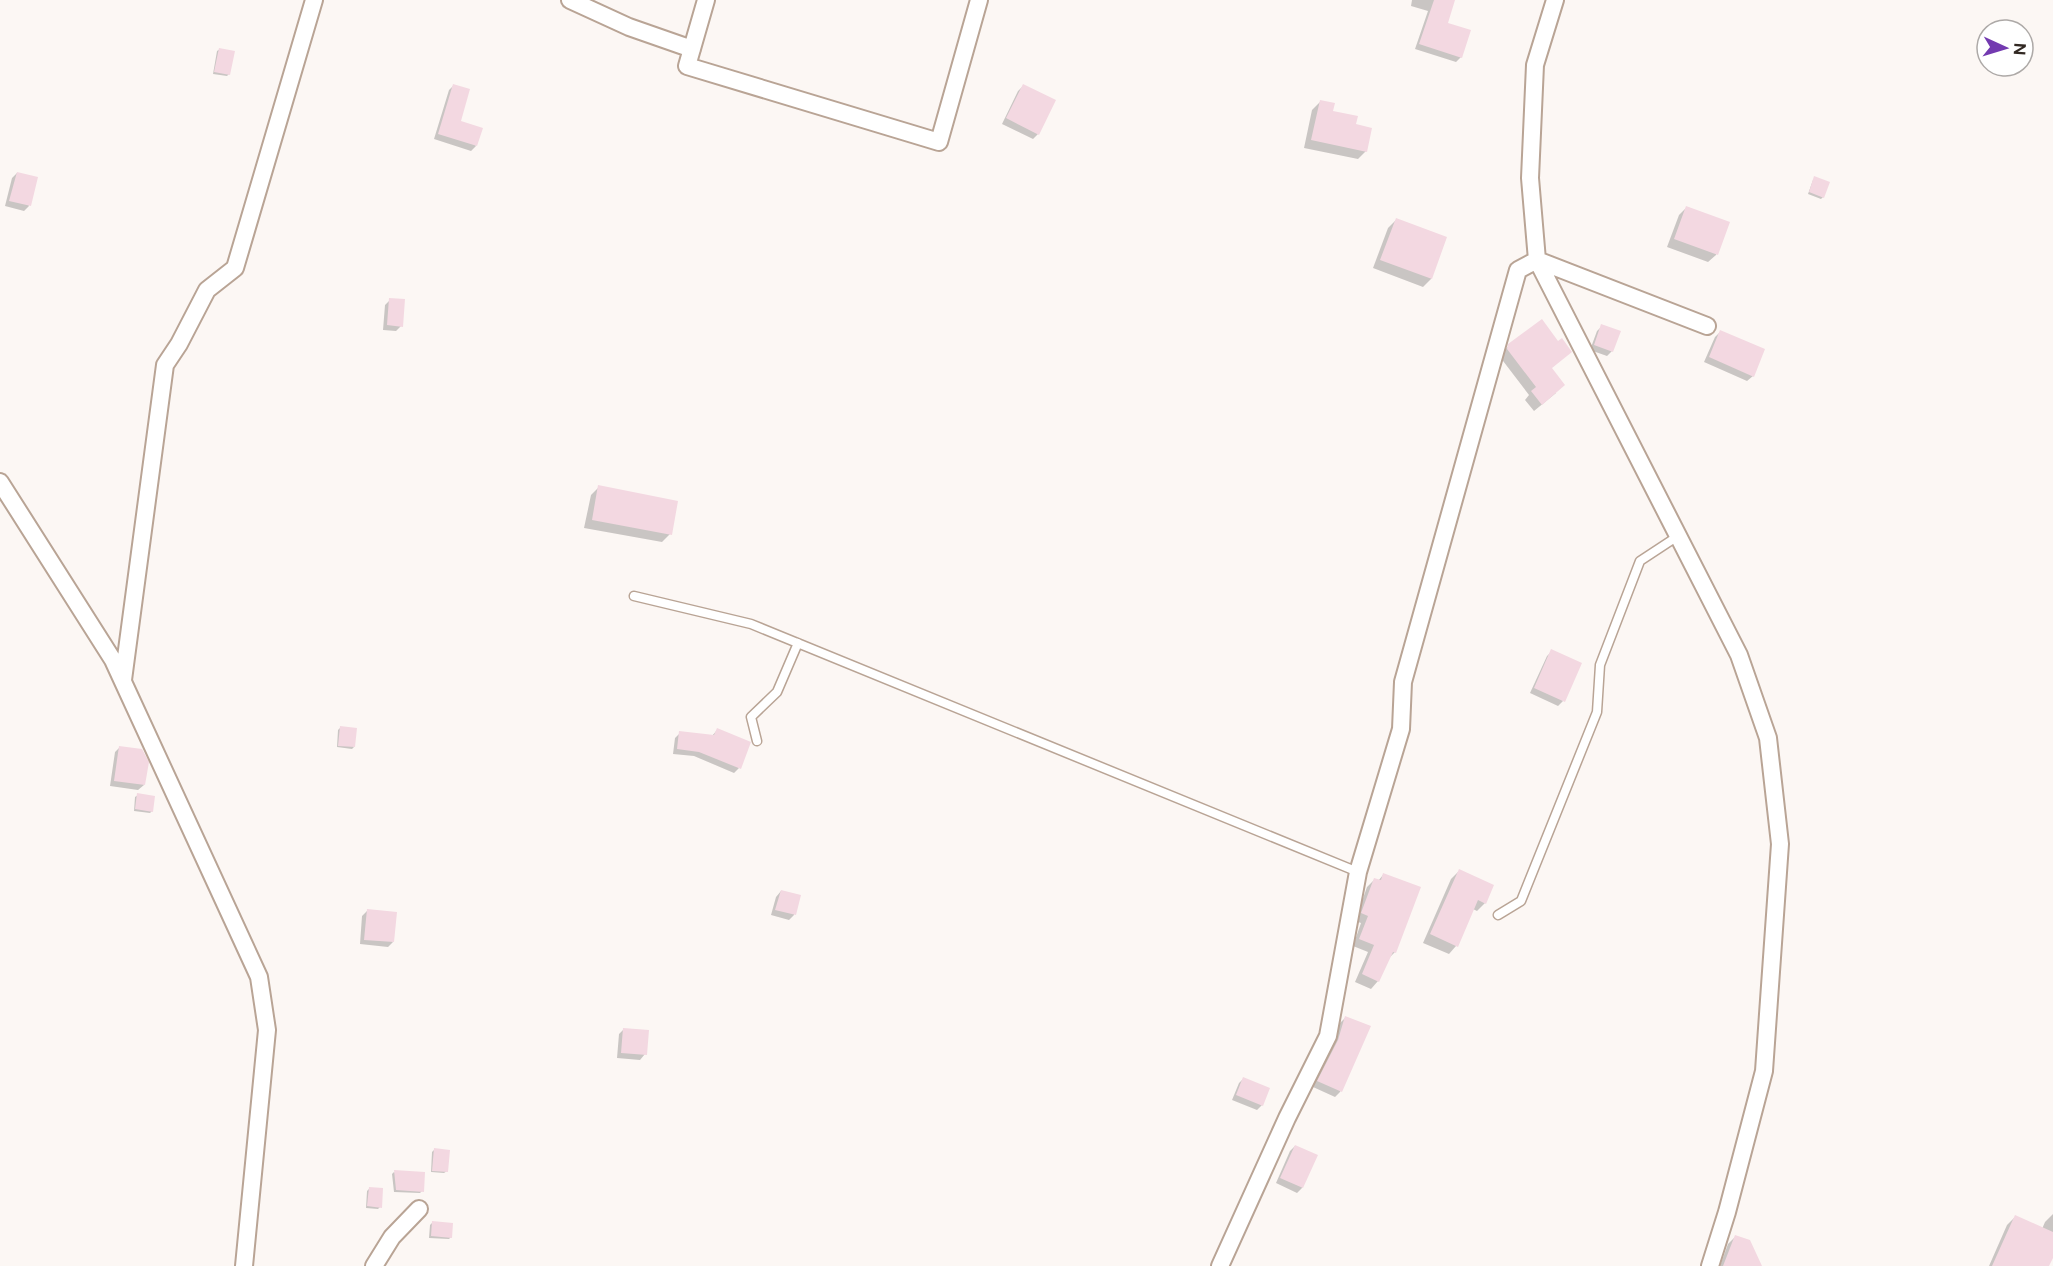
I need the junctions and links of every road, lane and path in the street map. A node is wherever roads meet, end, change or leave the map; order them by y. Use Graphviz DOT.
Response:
graph roads {
  1 [pos="314,0"];
  2 [pos="570,0"];
  3 [pos="706,0"];
  4 [pos="980,0"];
  5 [pos="1555,0"];
  6 [pos="692,49"];
  7 [pos="1537,260"];
  8 [pos="1707,326"];
  9 [pos="0,482"];
  10 [pos="1678,536"];
  11 [pos="634,596"];
  12 [pos="798,643"];
  13 [pos="122,681"];
  14 [pos="757,741"];
  15 [pos="1358,872"];
  16 [pos="1498,915"];
  17 [pos="419,1209"];
  18 [pos="244,1266"];
  19 [pos="374,1266"];
  20 [pos="1220,1266"];
  21 [pos="1710,1266"];
  1 -- 13 [label="street"];
  2 -- 6 [label="street"];
  3 -- 6 [label="street"];
  4 -- 6 [label="street"];
  5 -- 7 [label="street"];
  7 -- 8 [label="street"];
  7 -- 10 [label="street"];
  7 -- 15 [label="street"];
  9 -- 13 [label="street"];
  10 -- 16 [label="lane"];
  10 -- 21 [label="street"];
  11 -- 12 [label="lane"];
  12 -- 14 [label="lane"];
  12 -- 15 [label="lane"];
  13 -- 18 [label="street"];
  15 -- 20 [label="street"];
  17 -- 19 [label="street"];
}
